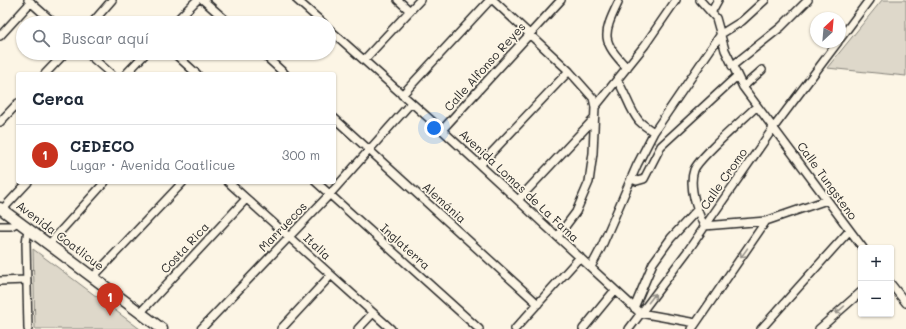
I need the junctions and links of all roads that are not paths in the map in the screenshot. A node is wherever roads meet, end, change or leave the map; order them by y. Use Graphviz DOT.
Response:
graph roads {
  1 [pos="112,0"];
  2 [pos="197,0"];
  3 [pos="203,0"];
  4 [pos="297,0"];
  5 [pos="398,0"];
  6 [pos="420,0"];
  7 [pos="490,0"];
  8 [pos="493,0"];
  9 [pos="561,0"];
  10 [pos="676,0"];
  11 [pos="700,0"];
  12 [pos="718,0"];
  13 [pos="764,0"];
  14 [pos="808,0"];
  15 [pos="869,0"];
  16 [pos="29,1"];
  17 [pos="618,3"];
  18 [pos="410,11"];
  19 [pos="712,11"];
  20 [pos="17,16"];
  21 [pos="46,16"];
  22 [pos="98,16"];
  23 [pos="181,16"];
  24 [pos="221,16"];
  25 [pos="314,16"];
  26 [pos="16,17"];
  27 [pos="846,31"];
  28 [pos="530,34"];
  29 [pos="722,34"];
  30 [pos="336,35"];
  31 [pos="0,36"];
  32 [pos="833,48"];
  33 [pos="58,60"];
  34 [pos="95,60"];
  35 [pos="139,60"];
  36 [pos="182,60"];
  37 [pos="270,60"];
  38 [pos="364,60"];
  39 [pos="732,66"];
  40 [pos="627,68"];
  41 [pos="762,70"];
  42 [pos="569,71"];
  43 [pos="47,72"];
  44 [pos="109,72"];
  45 [pos="128,72"];
  46 [pos="195,72"];
  47 [pos="283,72"];
  48 [pos="737,76"];
  49 [pos="617,80"];
  50 [pos="743,87"];
  51 [pos="402,95"];
  52 [pos="411,103"];
  53 [pos="16,105"];
  54 [pos="757,106"];
  55 [pos="595,107"];
  56 [pos="594,119"];
  57 [pos="336,120"];
  58 [pos="0,122"];
  59 [pos="774,127"];
  60 [pos="442,130"];
  61 [pos="654,132"];
  62 [pos="370,150"];
  63 [pos="480,165"];
  64 [pos="631,178"];
  65 [pos="26,184"];
  66 [pos="103,184"];
  67 [pos="181,184"];
  68 [pos="230,184"];
  69 [pos="318,184"];
  70 [pos="330,194"];
  71 [pos="246,199"];
  72 [pos="518,200"];
  73 [pos="828,200"];
  74 [pos="1,209"];
  75 [pos="697,210"];
  76 [pos="766,221"];
  77 [pos="18,222"];
  78 [pos="0,226"];
  79 [pos="704,226"];
  80 [pos="28,229"];
  81 [pos="850,231"];
  82 [pos="289,236"];
  83 [pos="558,236"];
  84 [pos="49,244"];
  85 [pos="861,245"];
  86 [pos="580,257"];
  87 [pos="591,267"];
  88 [pos="331,275"];
  89 [pos="93,278"];
  90 [pos="27,280"];
  91 [pos="0,281"];
  92 [pos="894,288"];
  93 [pos="615,290"];
  94 [pos="858,295"];
  95 [pos="906,303"];
  96 [pos="538,304"];
  97 [pos="637,311"];
  98 [pos="140,313"];
  99 [pos="373,313"];
  100 [pos="694,326"];
  101 [pos="158,328"];
  102 [pos="28,329"];
  103 [pos="201,329"];
  104 [pos="282,329"];
  105 [pos="358,329"];
  106 [pos="391,329"];
  107 [pos="478,329"];
  108 [pos="515,329"];
  109 [pos="583,329"];
  110 [pos="629,329"];
  111 [pos="761,329"];
  112 [pos="819,329"];
  1 -- 22 [label="street"];
  2 -- 23 [label="street"];
  3 -- 24 [label="street"];
  4 -- 25 [label="street"];
  5 -- 18 [label="street"];
  6 -- 18 [label="street"];
  7 -- 51 [label="street"];
  8 -- 28 [label="street"];
  9 -- 28 [label="street, Calle Alfonso Reyes"];
  10 -- 40 [label="street"];
  11 -- 19 [label="street"];
  12 -- 19 [label="street"];
  13 -- 29 [label="street"];
  14 -- 39 [label="street"];
  15 -- 27 [label="street"];
  16 -- 20 [label="street"];
  16 -- 21 [label="street"];
  17 -- 40 [label="street"];
  18 -- 38 [label="street"];
  19 -- 29 [label="street, Calle Tungsteno"];
  26 -- 31 [label="street"];
  28 -- 42 [label="street"];
  28 -- 60 [label="street, Calle Alfonso Reyes"];
  29 -- 39 [label="street, Calle Tungsteno"];
  29 -- 61 [label="street"];
  30 -- 38 [label="street, Avenida Lomas de La Fama"];
  32 -- 59 [label="street, Calle Cromo"];
  33 -- 43 [label="street"];
  34 -- 44 [label="street"];
  35 -- 45 [label="street"];
  36 -- 46 [label="street"];
  37 -- 47 [label="street"];
  38 -- 51 [label="street, Avenida Lomas de La Fama"];
  39 -- 48 [label="street, Calle Tungsteno"];
  40 -- 49 [label="street"];
  41 -- 50 [label="street"];
  42 -- 55 [label="street"];
  42 -- 63 [label="street"];
  48 -- 50 [label="street, Calle Tungsteno"];
  48 -- 64 [label="street"];
  49 -- 55 [label="street"];
  49 -- 61 [label="street"];
  50 -- 54 [label="street, Calle Tungsteno"];
  51 -- 52 [label="street, Avenida Lomas de La Fama"];
  52 -- 60 [label="street, Avenida Lomas de La Fama"];
  52 -- 62 [label="street, Marruecos"];
  53 -- 58 [label="street"];
  54 -- 59 [label="street, Calle Tungsteno"];
  54 -- 75 [label="street"];
  55 -- 56 [label="street"];
  56 -- 72 [label="street"];
  56 -- 83 [label="street"];
  57 -- 62 [label="street, Alemánia"];
  59 -- 73 [label="street, Calle Tungsteno"];
  59 -- 79 [label="street, Calle Cromo"];
  60 -- 63 [label="street, Avenida Lomas de La Fama"];
  61 -- 64 [label="street"];
  62 -- 70 [label="street, Marruecos"];
  62 -- 96 [label="street, Alemánia"];
  63 -- 72 [label="street, Avenida Lomas de La Fama"];
  64 -- 87 [label="street"];
  65 -- 74 [label="street"];
  66 -- 84 [label="street"];
  67 -- 89 [label="street"];
  68 -- 71 [label="street, Italia"];
  69 -- 70 [label="street, Inglaterra"];
  70 -- 82 [label="street, Marruecos"];
  70 -- 107 [label="street, Inglaterra"];
  71 -- 82 [label="street, Italia"];
  71 -- 98 [label="street, Costa Rica"];
  72 -- 83 [label="street, Avenida Lomas de La Fama"];
  73 -- 76 [label="street"];
  73 -- 81 [label="street, Calle Tungsteno"];
  74 -- 77 [label="street, Avenida Coatlicue"];
  75 -- 79 [label="street"];
  75 -- 97 [label="street"];
  76 -- 79 [label="street"];
  76 -- 100 [label="street, one-way"];
  77 -- 78 [label="street"];
  77 -- 80 [label="street, Avenida Coatlicue"];
  97 -- 79 [label="street, Calle Cromo, one-way"];
  80 -- 84 [label="street, Avenida Coatlicue"];
  80 -- 90 [label="street"];
  81 -- 85 [label="street, Calle Tungsteno"];
  81 -- 111 [label="street"];
  82 -- 88 [label="street, Italia"];
  82 -- 103 [label="street, Marruecos"];
  83 -- 86 [label="street, Avenida Lomas de La Fama"];
  84 -- 89 [label="street, Avenida Coatlicue"];
  86 -- 87 [label="street, Avenida Lomas de La Fama"];
  86 -- 96 [label="street"];
  87 -- 93 [label="street, Avenida Lomas de La Fama"];
  88 -- 99 [label="street, Italia"];
  88 -- 104 [label="street"];
  89 -- 98 [label="street, Avenida Coatlicue"];
  90 -- 91 [label="street"];
  90 -- 102 [label="street"];
  92 -- 95 [label="street"];
  93 -- 97 [label="street, Avenida Lomas de La Fama"];
  93 -- 109 [label="street"];
  94 -- 112 [label="street, one-way"];
  96 -- 108 [label="street"];
  97 -- 100 [label="street"];
  97 -- 110 [label="street, Calle Cromo"];
  98 -- 101 [label="street, Avenida Coatlicue"];
  99 -- 105 [label="street"];
  99 -- 106 [label="street, Italia"];
}
